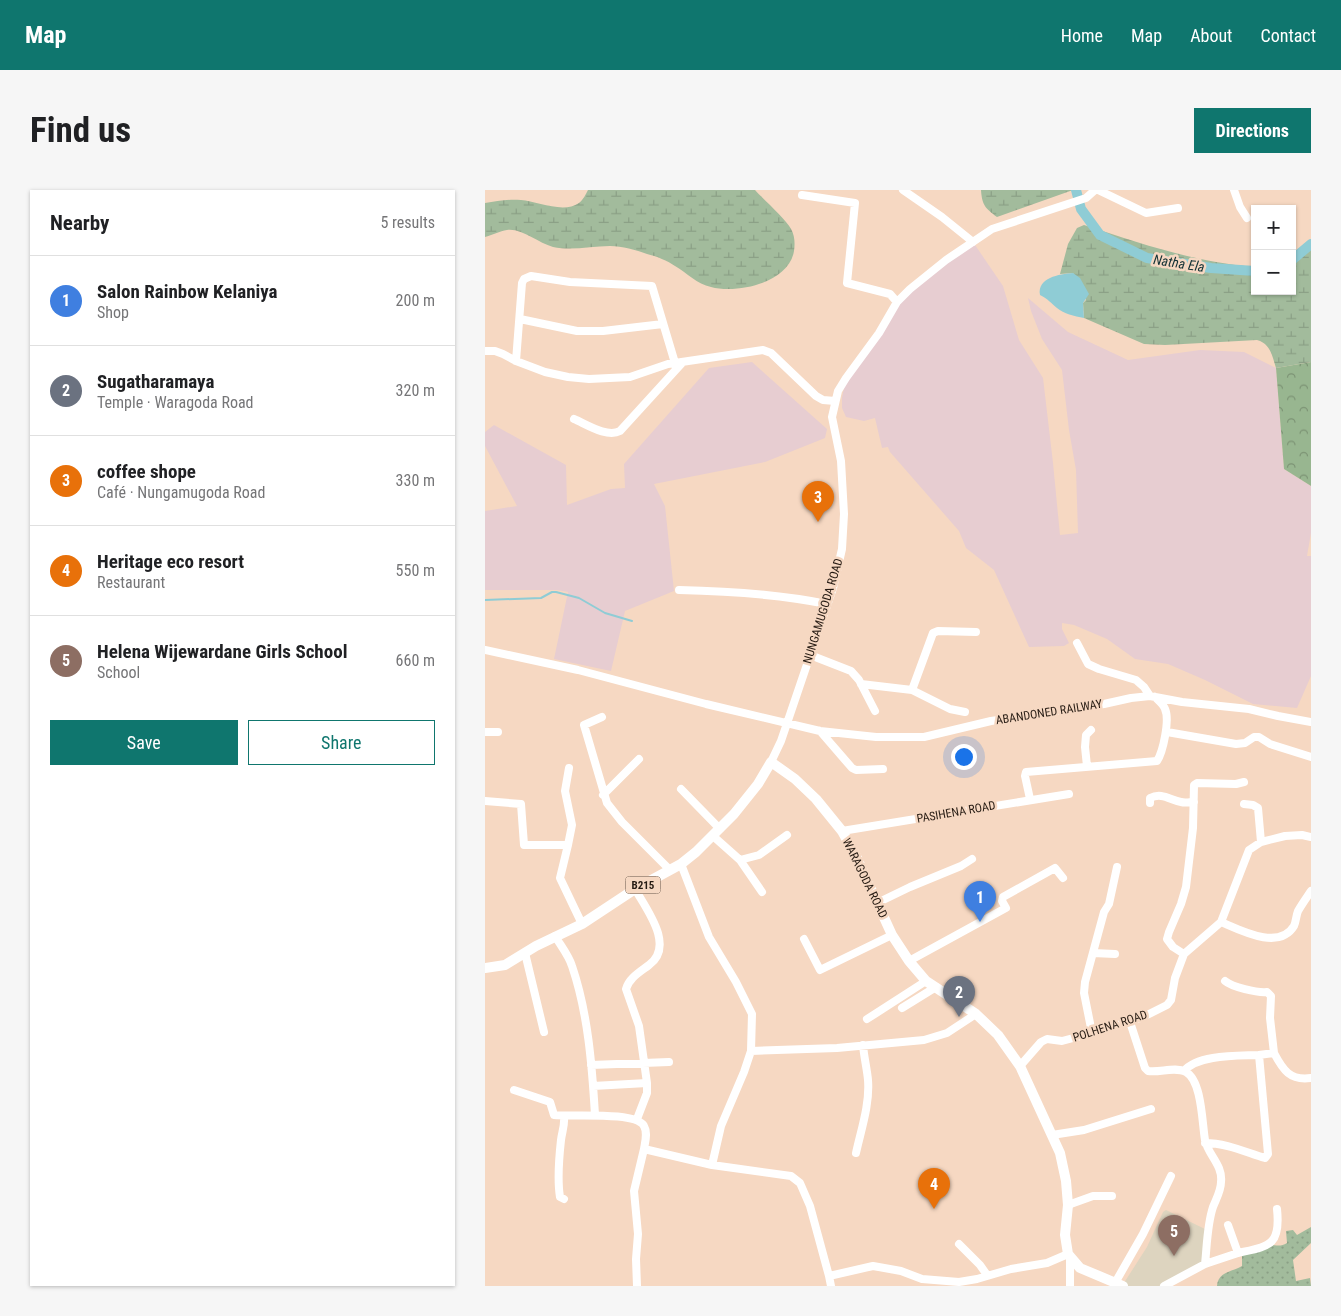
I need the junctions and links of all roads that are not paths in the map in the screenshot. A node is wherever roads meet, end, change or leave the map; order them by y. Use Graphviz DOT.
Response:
graph roads {
  1 [pos="903,190"];
  2 [pos="1097,190"];
  3 [pos="1234,190"];
  4 [pos="806,194"];
  5 [pos="1178,208"];
  6 [pos="1247,218"];
  7 [pos="973,242"];
  8 [pos="897,302"];
  9 [pos="520,319"];
  10 [pos="663,324"];
  11 [pos="485,351"];
  12 [pos="517,361"];
  13 [pos="679,363"];
  14 [pos="835,402"];
  15 [pos="574,419"];
  16 [pos="679,590"];
  17 [pos="827,604"];
  18 [pos="976,632"];
  19 [pos="1077,643"];
  20 [pos="485,650"];
  21 [pos="810,655"];
  22 [pos="861,684"];
  23 [pos="912,690"];
  24 [pos="1152,697"];
  25 [pos="875,711"];
  26 [pos="965,712"];
  27 [pos="602,717"];
  28 [pos="787,722"];
  29 [pos="1311,722"];
  30 [pos="1091,730"];
  31 [pos="820,731"];
  32 [pos="485,732"];
  33 [pos="498,732"];
  34 [pos="1167,732"];
  35 [pos="1311,757"];
  36 [pos="639,759"];
  37 [pos="771,762"];
  38 [pos="1087,766"];
  39 [pos="569,768"];
  40 [pos="883,768"];
  41 [pos="1243,782"];
  42 [pos="681,789"];
  43 [pos="1069,794"];
  44 [pos="603,795"];
  45 [pos="485,800"];
  46 [pos="1030,800"];
  47 [pos="1194,802"];
  48 [pos="1150,803"];
  49 [pos="1244,804"];
  50 [pos="842,831"];
  51 [pos="717,832"];
  52 [pos="787,835"];
  53 [pos="1311,837"];
  54 [pos="1261,842"];
  55 [pos="569,845"];
  56 [pos="972,859"];
  57 [pos="740,860"];
  58 [pos="681,864"];
  59 [pos="1117,867"];
  60 [pos="670,870"];
  61 [pos="1063,878"];
  62 [pos="635,889"];
  63 [pos="1311,891"];
  64 [pos="762,892"];
  65 [pos="877,903"];
  66 [pos="1221,922"];
  67 [pos="582,924"];
  68 [pos="892,935"];
  69 [pos="555,936"];
  70 [pos="804,939"];
  71 [pos="525,953"];
  72 [pos="1093,953"];
  73 [pos="1115,954"];
  74 [pos="1184,954"];
  75 [pos="909,961"];
  76 [pos="485,969"];
  77 [pos="926,981"];
  78 [pos="1225,982"];
  79 [pos="936,988"];
  80 [pos="902,1008"];
  81 [pos="976,1014"];
  82 [pos="867,1019"];
  83 [pos="1130,1022"];
  84 [pos="545,1032"];
  85 [pos="1092,1033"];
  86 [pos="863,1046"];
  87 [pos="751,1051"];
  88 [pos="1274,1053"];
  89 [pos="1259,1055"];
  90 [pos="669,1062"];
  91 [pos="644,1063"];
  92 [pos="591,1065"];
  93 [pos="1020,1066"];
  94 [pos="1184,1071"];
  95 [pos="1311,1078"];
  96 [pos="647,1083"];
  97 [pos="593,1086"];
  98 [pos="514,1090"];
  99 [pos="1151,1109"];
  100 [pos="595,1114"];
  101 [pos="565,1116"];
  102 [pos="637,1119"];
  103 [pos="1052,1135"];
  104 [pos="1205,1142"];
  105 [pos="643,1149"];
  106 [pos="856,1153"];
  107 [pos="712,1165"];
  108 [pos="1171,1176"];
  109 [pos="1112,1196"];
  110 [pos="564,1199"];
  111 [pos="1068,1205"];
  112 [pos="1277,1209"];
  113 [pos="1228,1226"];
  114 [pos="959,1244"];
  115 [pos="1238,1253"];
  116 [pos="1069,1256"];
  117 [pos="1205,1264"];
  118 [pos="829,1276"];
  119 [pos="987,1276"];
  120 [pos="978,1283"];
  121 [pos="1119,1284"];
  122 [pos="637,1286"];
  123 [pos="831,1286"];
  124 [pos="1070,1286"];
  125 [pos="1165,1286"];
  1 -- 7 [label="street"];
  2 -- 5 [label="street"];
  2 -- 7 [label="street, NUNGAMUGODA ROAD"];
  3 -- 6 [label="street"];
  4 -- 8 [label="street"];
  7 -- 8 [label="street, NUNGAMUGODA ROAD"];
  8 -- 14 [label="street, NUNGAMUGODA ROAD"];
  9 -- 10 [label="street"];
  9 -- 10 [label="street"];
  9 -- 12 [label="street"];
  10 -- 13 [label="street"];
  11 -- 12 [label="street"];
  12 -- 13 [label="street"];
  13 -- 14 [label="street"];
  13 -- 15 [label="street"];
  14 -- 17 [label="street, NUNGAMUGODA ROAD"];
  16 -- 17 [label="street"];
  17 -- 21 [label="street, NUNGAMUGODA ROAD"];
  18 -- 23 [label="street"];
  19 -- 24 [label="street"];
  20 -- 28 [label="street, ABANDONED RAILWAY"];
  21 -- 22 [label="street"];
  21 -- 28 [label="street, NUNGAMUGODA ROAD"];
  22 -- 23 [label="street"];
  22 -- 25 [label="street"];
  23 -- 26 [label="street"];
  24 -- 29 [label="street, ABANDONED RAILWAY"];
  24 -- 31 [label="street, ABANDONED RAILWAY"];
  24 -- 34 [label="street"];
  27 -- 44 [label="street"];
  28 -- 31 [label="street, ABANDONED RAILWAY"];
  28 -- 37 [label="street, NUNGAMUGODA ROAD"];
  30 -- 38 [label="street"];
  31 -- 40 [label="street"];
  32 -- 33 [label="street"];
  34 -- 35 [label="street"];
  34 -- 38 [label="street"];
  36 -- 44 [label="street"];
  37 -- 50 [label="main road, WARAGODA ROAD"];
  37 -- 51 [label="main road, B215"];
  38 -- 46 [label="street"];
  39 -- 55 [label="street"];
  41 -- 47 [label="street"];
  42 -- 51 [label="street"];
  43 -- 46 [label="street, PASIHENA ROAD"];
  44 -- 60 [label="street"];
  45 -- 55 [label="street"];
  46 -- 50 [label="street, PASIHENA ROAD"];
  47 -- 48 [label="street"];
  47 -- 74 [label="street"];
  49 -- 54 [label="street"];
  50 -- 65 [label="main road, WARAGODA ROAD"];
  51 -- 57 [label="street"];
  51 -- 58 [label="main road, B215"];
  52 -- 57 [label="street"];
  53 -- 54 [label="street"];
  54 -- 66 [label="street, POLHENA ROAD"];
  55 -- 67 [label="street"];
  56 -- 65 [label="street"];
  57 -- 64 [label="street"];
  58 -- 60 [label="main road, B215"];
  58 -- 87 [label="street"];
  59 -- 72 [label="street"];
  60 -- 62 [label="main road, B215"];
  61 -- 75 [label="street"];
  62 -- 67 [label="main road, B215"];
  62 -- 91 [label="street"];
  63 -- 66 [label="street"];
  65 -- 68 [label="main road, WARAGODA ROAD"];
  66 -- 74 [label="street, POLHENA ROAD"];
  67 -- 69 [label="main road, B215"];
  68 -- 70 [label="street"];
  68 -- 75 [label="main road, WARAGODA ROAD"];
  69 -- 71 [label="main road, B215"];
  69 -- 92 [label="street"];
  71 -- 76 [label="main road, B215"];
  71 -- 84 [label="street"];
  72 -- 73 [label="street"];
  72 -- 85 [label="street"];
  74 -- 83 [label="street, POLHENA ROAD"];
  75 -- 77 [label="main road, WARAGODA ROAD"];
  77 -- 79 [label="main road, WARAGODA ROAD"];
  77 -- 82 [label="street"];
  78 -- 88 [label="street"];
  79 -- 80 [label="street"];
  79 -- 81 [label="main road, WARAGODA ROAD"];
  81 -- 86 [label="street"];
  81 -- 93 [label="main road, WARAGODA ROAD"];
  83 -- 85 [label="street, POLHENA ROAD"];
  83 -- 94 [label="street"];
  85 -- 93 [label="street, POLHENA ROAD"];
  86 -- 87 [label="street"];
  86 -- 106 [label="street"];
  87 -- 107 [label="street"];
  88 -- 89 [label="street"];
  88 -- 95 [label="street"];
  89 -- 94 [label="street"];
  89 -- 104 [label="street"];
  90 -- 91 [label="street"];
  91 -- 92 [label="street"];
  91 -- 96 [label="street"];
  92 -- 97 [label="street"];
  93 -- 103 [label="main road, WARAGODA ROAD"];
  94 -- 104 [label="street"];
  96 -- 97 [label="street"];
  96 -- 102 [label="street"];
  97 -- 100 [label="street"];
  98 -- 101 [label="street"];
  99 -- 103 [label="street"];
  100 -- 101 [label="street"];
  100 -- 102 [label="street"];
  101 -- 110 [label="street"];
  102 -- 105 [label="street"];
  103 -- 111 [label="main road, WARAGODA ROAD"];
  104 -- 117 [label="street"];
  105 -- 107 [label="street"];
  105 -- 122 [label="street"];
  107 -- 118 [label="street"];
  108 -- 121 [label="street"];
  109 -- 111 [label="street"];
  111 -- 116 [label="main road, WARAGODA ROAD"];
  112 -- 115 [label="street"];
  113 -- 115 [label="street"];
  114 -- 119 [label="street"];
  115 -- 117 [label="street"];
  116 -- 119 [label="street"];
  116 -- 121 [label="main road"];
  116 -- 124 [label="street"];
  117 -- 125 [label="street"];
  118 -- 120 [label="street"];
  118 -- 123 [label="street"];
  119 -- 120 [label="street"];
}
